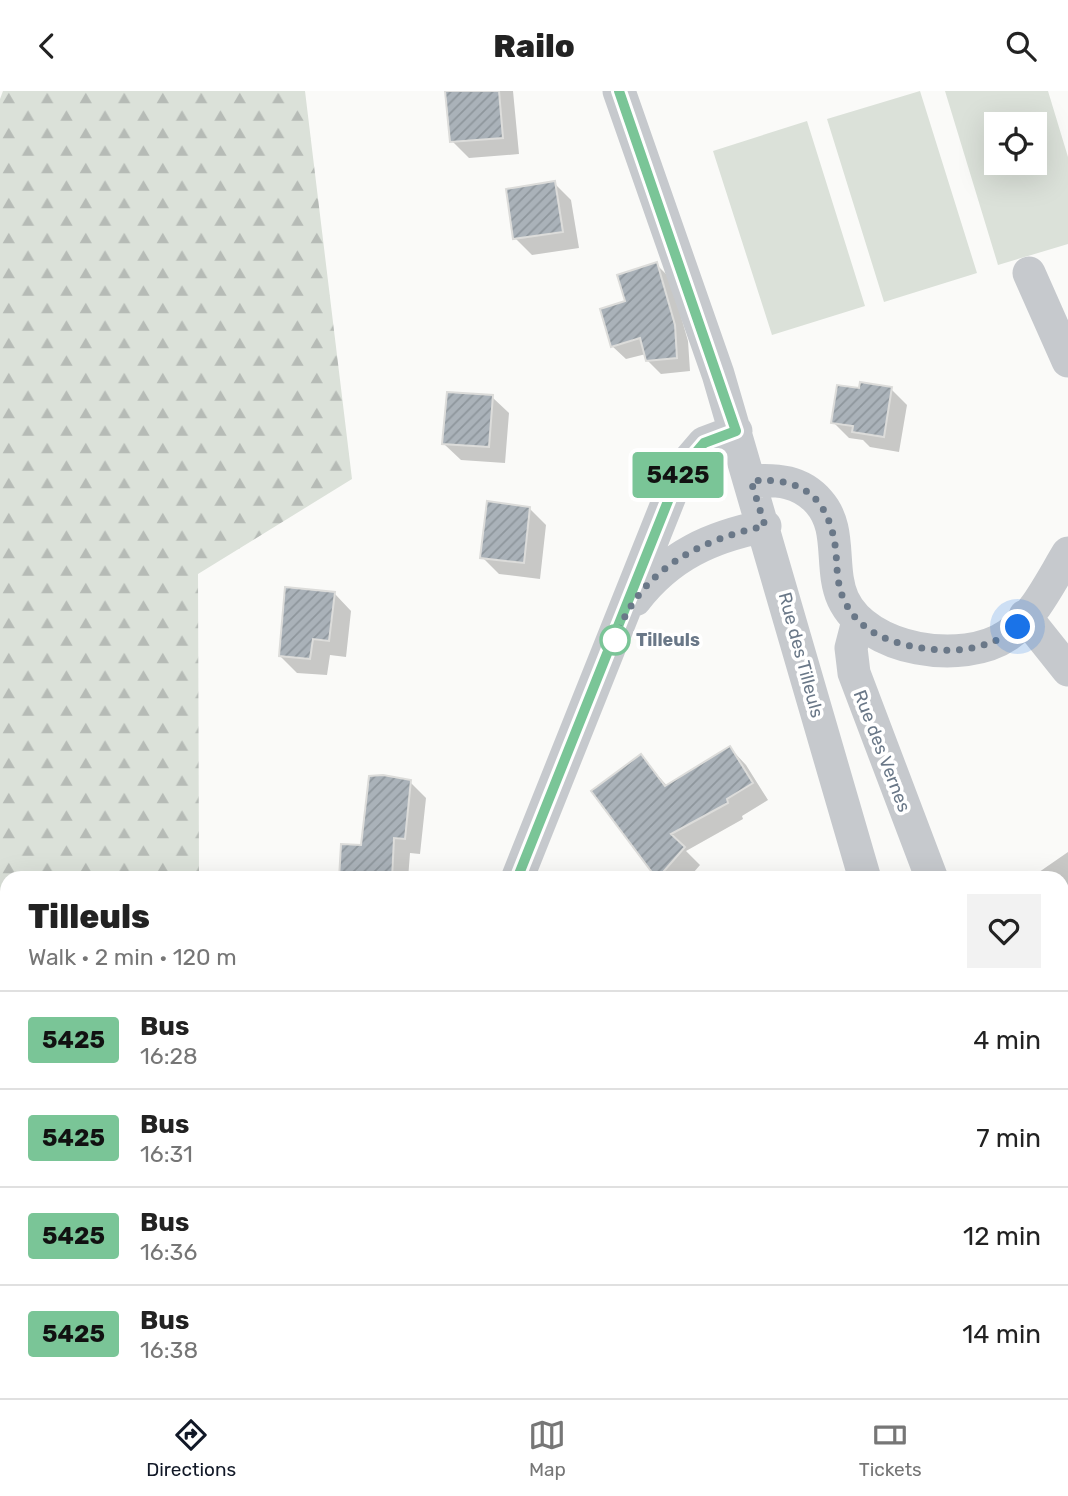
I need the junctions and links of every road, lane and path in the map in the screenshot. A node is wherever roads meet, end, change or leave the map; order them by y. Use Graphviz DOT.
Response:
graph roads {
  1 [pos="619,91"];
  2 [pos="1029,273"];
  3 [pos="1068,361"];
  4 [pos="736,431"];
  5 [pos="751,481"];
  6 [pos="765,526"];
  7 [pos="1068,553"];
  8 [pos="625,613"];
  9 [pos="1026,616"];
  10 [pos="858,621"];
  11 [pos="1068,670"];
  12 [pos="520,871"];
  13 [pos="863,871"];
  14 [pos="929,871"];
  1 -- 4 [label="street, Rue des Tilleuls"];
  2 -- 3 [label="street"];
  4 -- 5 [label="street, Rue des Tilleuls"];
  4 -- 8 [label="street"];
  5 -- 6 [label="street, Rue des Tilleuls"];
  5 -- 10 [label="street"];
  6 -- 8 [label="street"];
  6 -- 13 [label="street, Rue des Tilleuls"];
  7 -- 9 [label="street"];
  8 -- 12 [label="street"];
  9 -- 10 [label="street"];
  9 -- 11 [label="street"];
  10 -- 14 [label="street, Rue des Vernes"];
}
